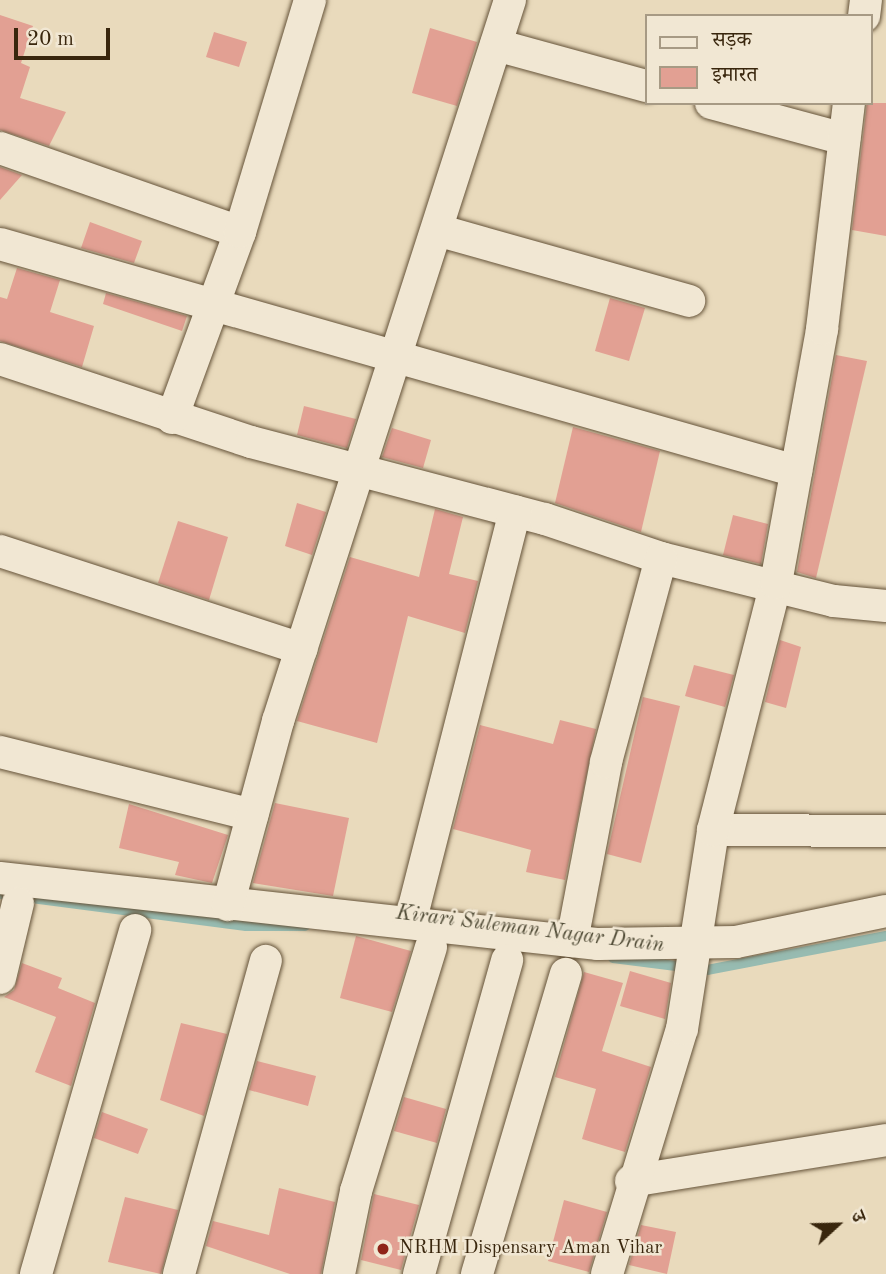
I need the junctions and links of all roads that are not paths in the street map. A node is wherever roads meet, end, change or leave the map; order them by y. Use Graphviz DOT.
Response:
graph roads {
  1 [pos="310,0"];
  2 [pos="510,0"];
  3 [pos="496,45"];
  4 [pos="644,85"];
  5 [pos="718,105"];
  6 [pos="849,105"];
  7 [pos="844,139"];
  8 [pos="0,148"];
  9 [pos="437,230"];
  10 [pos="240,232"];
  11 [pos="0,244"];
  12 [pos="689,301"];
  13 [pos="210,309"];
  14 [pos="0,359"];
  15 [pos="393,361"];
  16 [pos="172,418"];
  17 [pos="359,470"];
  18 [pos="796,471"];
  19 [pos="515,511"];
  20 [pos="0,551"];
  21 [pos="661,558"];
  22 [pos="776,583"];
  23 [pos="886,606"];
  24 [pos="301,649"];
  25 [pos="0,752"];
  26 [pos="252,815"];
  27 [pos="713,830"];
  28 [pos="886,831"];
  29 [pos="9,891"];
  30 [pos="228,905"];
  31 [pos="886,911"];
  32 [pos="411,923"];
  33 [pos="135,930"];
  34 [pos="572,941"];
  35 [pos="430,947"];
  36 [pos="694,949"];
  37 [pos="507,960"];
  38 [pos="266,961"];
  39 [pos="566,974"];
  40 [pos="0,978"];
  41 [pos="886,1140"];
  42 [pos="631,1181"];
  43 [pos="36,1274"];
  44 [pos="179,1274"];
  45 [pos="339,1274"];
  46 [pos="419,1274"];
  47 [pos="477,1274"];
  48 [pos="607,1274"];
  1 -- 10 [label="street"];
  2 -- 3 [label="street"];
  3 -- 4 [label="street"];
  3 -- 9 [label="street"];
  5 -- 7 [label="street"];
  6 -- 7 [label="street"];
  7 -- 18 [label="street"];
  8 -- 10 [label="street"];
  9 -- 12 [label="street"];
  9 -- 15 [label="street"];
  10 -- 13 [label="street"];
  11 -- 13 [label="street"];
  13 -- 15 [label="street"];
  13 -- 16 [label="street"];
  14 -- 16 [label="street"];
  15 -- 17 [label="street"];
  15 -- 18 [label="street"];
  16 -- 17 [label="street"];
  17 -- 19 [label="street"];
  17 -- 24 [label="street"];
  18 -- 22 [label="street"];
  19 -- 21 [label="street"];
  19 -- 32 [label="street"];
  20 -- 24 [label="street"];
  21 -- 22 [label="street"];
  21 -- 34 [label="street"];
  22 -- 23 [label="street"];
  22 -- 27 [label="street"];
  24 -- 26 [label="street"];
  25 -- 26 [label="street"];
  26 -- 30 [label="street"];
  27 -- 28 [label="street"];
  27 -- 36 [label="street"];
  29 -- 30 [label="street"];
  29 -- 40 [label="street"];
  30 -- 32 [label="street"];
  31 -- 36 [label="street"];
  32 -- 34 [label="street"];
  33 -- 43 [label="street"];
  34 -- 36 [label="street"];
  35 -- 45 [label="street"];
  36 -- 42 [label="street"];
  37 -- 46 [label="street"];
  38 -- 44 [label="street"];
  39 -- 47 [label="street"];
  41 -- 42 [label="street"];
  42 -- 48 [label="street"];
}
